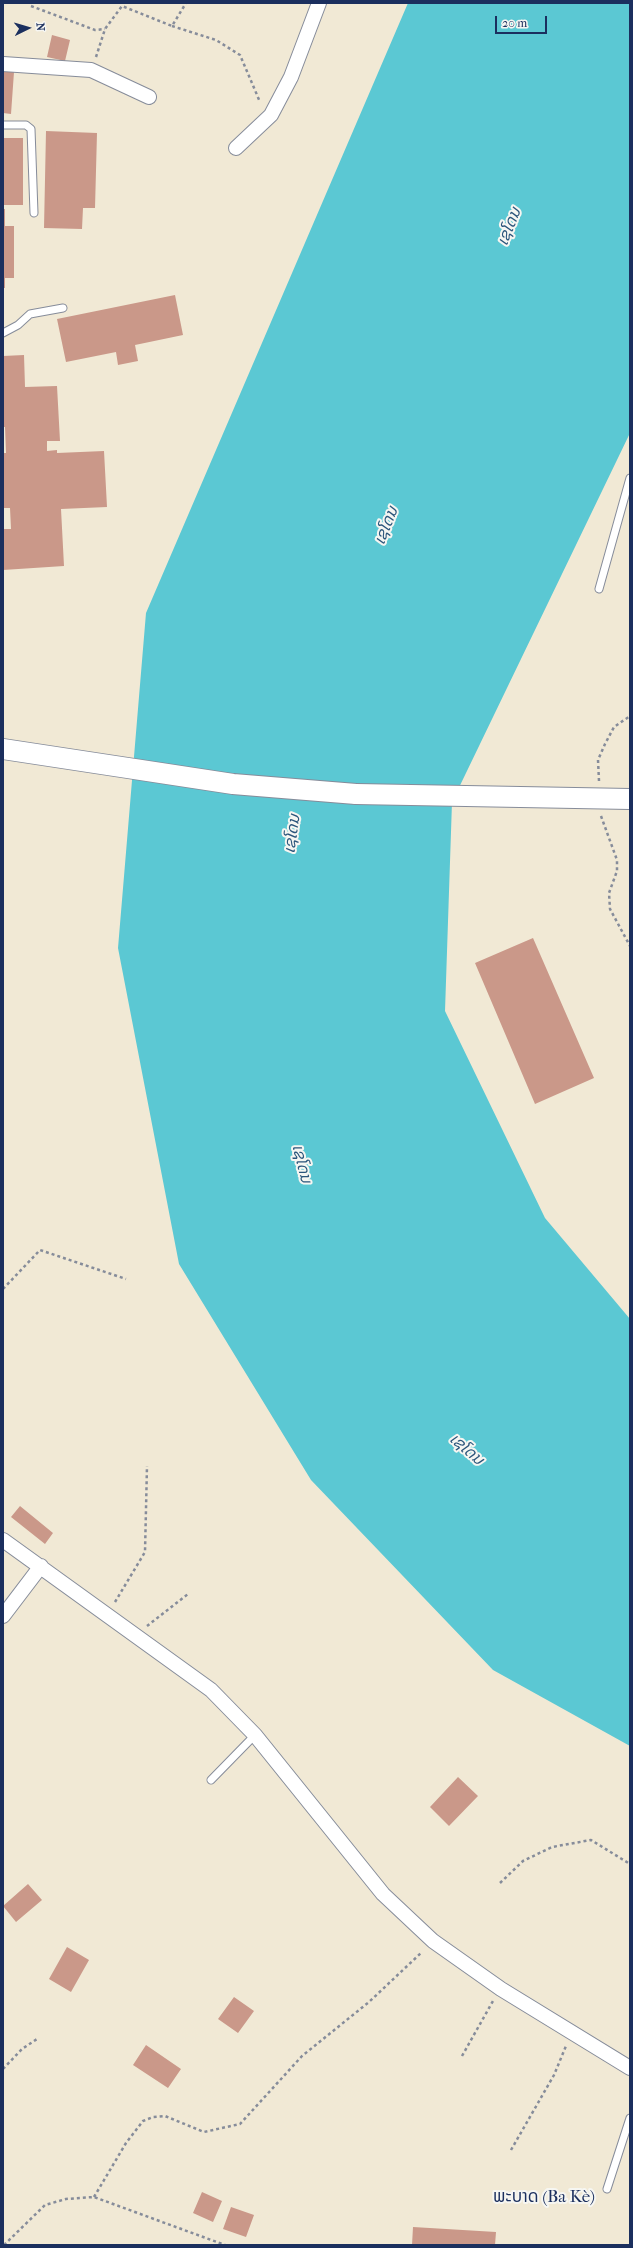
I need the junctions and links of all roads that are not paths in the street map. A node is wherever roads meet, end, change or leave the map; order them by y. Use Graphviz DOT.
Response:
graph roads {
  1 [pos="319,3"];
  2 [pos="3,64"];
  3 [pos="149,97"];
  4 [pos="3,125"];
  5 [pos="236,148"];
  6 [pos="34,212"];
  7 [pos="63,308"];
  8 [pos="3,333"];
  9 [pos="630,478"];
  10 [pos="600,589"];
  11 [pos="3,749"];
  12 [pos="47,755"];
  13 [pos="3,756"];
  14 [pos="630,799"];
  15 [pos="3,1540"];
  16 [pos="41,1566"];
  17 [pos="3,1616"];
  18 [pos="255,1735"];
  19 [pos="211,1780"];
  20 [pos="630,2068"];
  21 [pos="630,2118"];
  22 [pos="607,2189"];
  1 -- 5 [label="street"];
  2 -- 3 [label="street"];
  4 -- 6 [label="lane"];
  7 -- 8 [label="lane"];
  9 -- 10 [label="lane"];
  11 -- 12 [label="street"];
  12 -- 13 [label="street"];
  12 -- 14 [label="street, bridge"];
  15 -- 16 [label="street"];
  16 -- 17 [label="street"];
  16 -- 18 [label="street"];
  18 -- 19 [label="lane"];
  18 -- 20 [label="street"];
  21 -- 22 [label="lane"];
}
